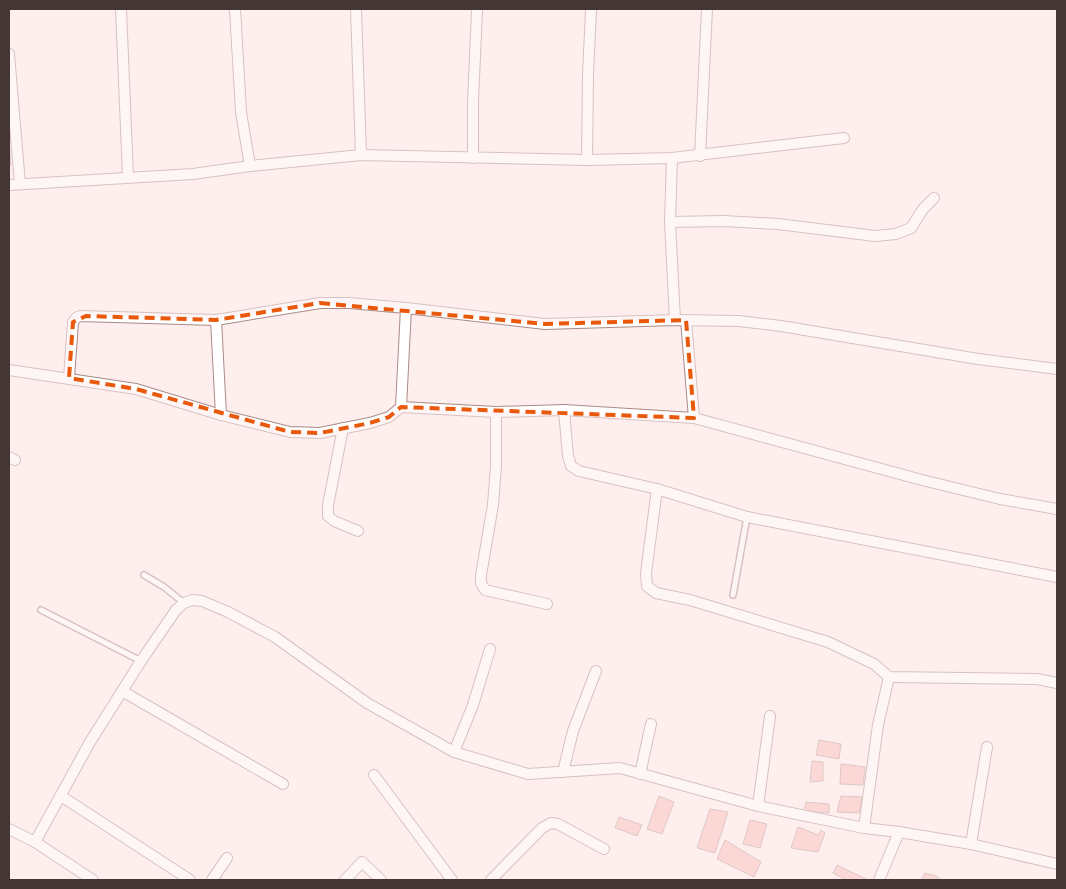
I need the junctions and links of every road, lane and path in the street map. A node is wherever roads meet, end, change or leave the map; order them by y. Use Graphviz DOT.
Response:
graph roads {
  1 [pos="121,9"];
  2 [pos="235,9"];
  3 [pos="356,9"];
  4 [pos="707,9"];
  5 [pos="477,11"];
  6 [pos="591,11"];
  7 [pos="9,54"];
  8 [pos="844,138"];
  9 [pos="362,155"];
  10 [pos="700,156"];
  11 [pos="473,158"];
  12 [pos="672,158"];
  13 [pos="588,160"];
  14 [pos="250,166"];
  15 [pos="128,177"];
  16 [pos="20,184"];
  17 [pos="9,185"];
  18 [pos="934,198"];
  19 [pos="670,222"];
  20 [pos="406,308"];
  21 [pos="216,320"];
  22 [pos="674,320"];
  23 [pos="686,320"];
  24 [pos="1057,369"];
  25 [pos="9,370"];
  26 [pos="69,378"];
  27 [pos="401,407"];
  28 [pos="564,410"];
  29 [pos="496,412"];
  30 [pos="221,415"];
  31 [pos="694,418"];
  32 [pos="343,428"];
  33 [pos="657,489"];
  34 [pos="1057,509"];
  35 [pos="747,517"];
  36 [pos="358,531"];
  37 [pos="144,575"];
  38 [pos="1057,577"];
  39 [pos="733,595"];
  40 [pos="184,603"];
  41 [pos="547,604"];
  42 [pos="41,610"];
  43 [pos="490,650"];
  44 [pos="141,661"];
  45 [pos="596,671"];
  46 [pos="889,677"];
  47 [pos="1057,683"];
  48 [pos="122,691"];
  49 [pos="770,716"];
  50 [pos="651,724"];
  51 [pos="986,747"];
  52 [pos="454,752"];
  53 [pos="563,772"];
  54 [pos="640,774"];
  55 [pos="374,775"];
  56 [pos="283,784"];
  57 [pos="61,796"];
  58 [pos="758,806"];
  59 [pos="864,828"];
  60 [pos="9,829"];
  61 [pos="899,832"];
  62 [pos="35,842"];
  63 [pos="971,844"];
  64 [pos="604,849"];
  65 [pos="227,858"];
  66 [pos="1057,864"];
  67 [pos="93,880"];
  68 [pos="190,880"];
  69 [pos="212,880"];
  70 [pos="346,880"];
  71 [pos="381,880"];
  72 [pos="452,880"];
  73 [pos="492,880"];
  74 [pos="879,880"];
  1 -- 15 [label="street"];
  2 -- 14 [label="street"];
  3 -- 9 [label="street"];
  4 -- 10 [label="street"];
  5 -- 11 [label="street"];
  6 -- 13 [label="street"];
  7 -- 16 [label="street"];
  8 -- 10 [label="street"];
  9 -- 11 [label="street"];
  9 -- 14 [label="street"];
  10 -- 12 [label="street"];
  11 -- 13 [label="street"];
  12 -- 13 [label="street"];
  12 -- 19 [label="street"];
  14 -- 15 [label="street"];
  15 -- 16 [label="street"];
  16 -- 17 [label="street"];
  18 -- 19 [label="street"];
  19 -- 22 [label="street"];
  20 -- 21 [label="street"];
  20 -- 22 [label="street"];
  20 -- 27 [label="street"];
  21 -- 26 [label="street"];
  21 -- 30 [label="street"];
  22 -- 23 [label="street"];
  23 -- 24 [label="street"];
  23 -- 31 [label="street"];
  25 -- 26 [label="street"];
  26 -- 30 [label="street"];
  27 -- 29 [label="street"];
  27 -- 32 [label="street"];
  28 -- 29 [label="street"];
  28 -- 31 [label="street"];
  28 -- 33 [label="street"];
  29 -- 41 [label="street"];
  30 -- 32 [label="street"];
  31 -- 34 [label="street"];
  32 -- 36 [label="street"];
  33 -- 35 [label="street"];
  33 -- 46 [label="street"];
  35 -- 38 [label="street"];
  35 -- 39 [label="lane"];
  37 -- 40 [label="lane"];
  40 -- 44 [label="street"];
  40 -- 52 [label="street"];
  42 -- 44 [label="lane"];
  43 -- 52 [label="street"];
  44 -- 48 [label="street"];
  45 -- 53 [label="street"];
  46 -- 47 [label="street"];
  46 -- 59 [label="street"];
  48 -- 56 [label="street"];
  48 -- 57 [label="street"];
  49 -- 58 [label="street"];
  50 -- 54 [label="street"];
  51 -- 63 [label="street"];
  52 -- 53 [label="street"];
  53 -- 54 [label="street"];
  54 -- 58 [label="street"];
  55 -- 72 [label="street"];
  57 -- 62 [label="street"];
  57 -- 68 [label="street"];
  58 -- 59 [label="street"];
  59 -- 61 [label="street"];
  60 -- 62 [label="street"];
  61 -- 63 [label="street"];
  61 -- 74 [label="street"];
  62 -- 67 [label="street"];
  63 -- 66 [label="street"];
  64 -- 73 [label="street"];
  65 -- 69 [label="street"];
  70 -- 71 [label="street"];
}
